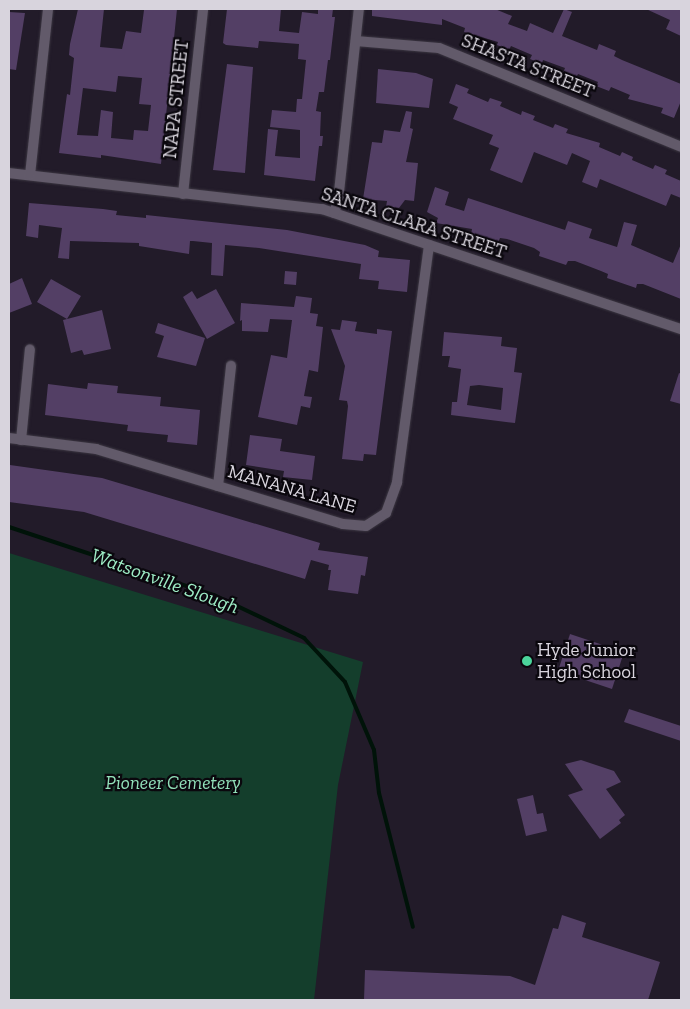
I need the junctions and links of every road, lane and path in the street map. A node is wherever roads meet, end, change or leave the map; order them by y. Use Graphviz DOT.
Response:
graph roads {
  1 [pos="48,9"];
  2 [pos="203,9"];
  3 [pos="359,9"];
  4 [pos="356,41"];
  5 [pos="681,147"];
  6 [pos="9,173"];
  7 [pos="30,175"];
  8 [pos="183,194"];
  9 [pos="334,213"];
  10 [pos="429,245"];
  11 [pos="681,329"];
  12 [pos="30,349"];
  13 [pos="231,366"];
  14 [pos="9,438"];
  15 [pos="21,440"];
  16 [pos="218,486"];
  1 -- 7 [label="street"];
  2 -- 8 [label="street, NAPA STREET"];
  3 -- 4 [label="street"];
  4 -- 5 [label="street, SHASTA STREET"];
  4 -- 9 [label="street"];
  6 -- 7 [label="street, SANTA CLARA STREET"];
  7 -- 8 [label="street, SANTA CLARA STREET"];
  8 -- 9 [label="street, SANTA CLARA STREET"];
  9 -- 10 [label="street, SANTA CLARA STREET"];
  10 -- 11 [label="street, SANTA CLARA STREET"];
  10 -- 16 [label="street, MANANA LANE"];
  12 -- 15 [label="street"];
  13 -- 16 [label="street"];
  14 -- 15 [label="street, MANANA LANE"];
  15 -- 16 [label="street, MANANA LANE"];
}
